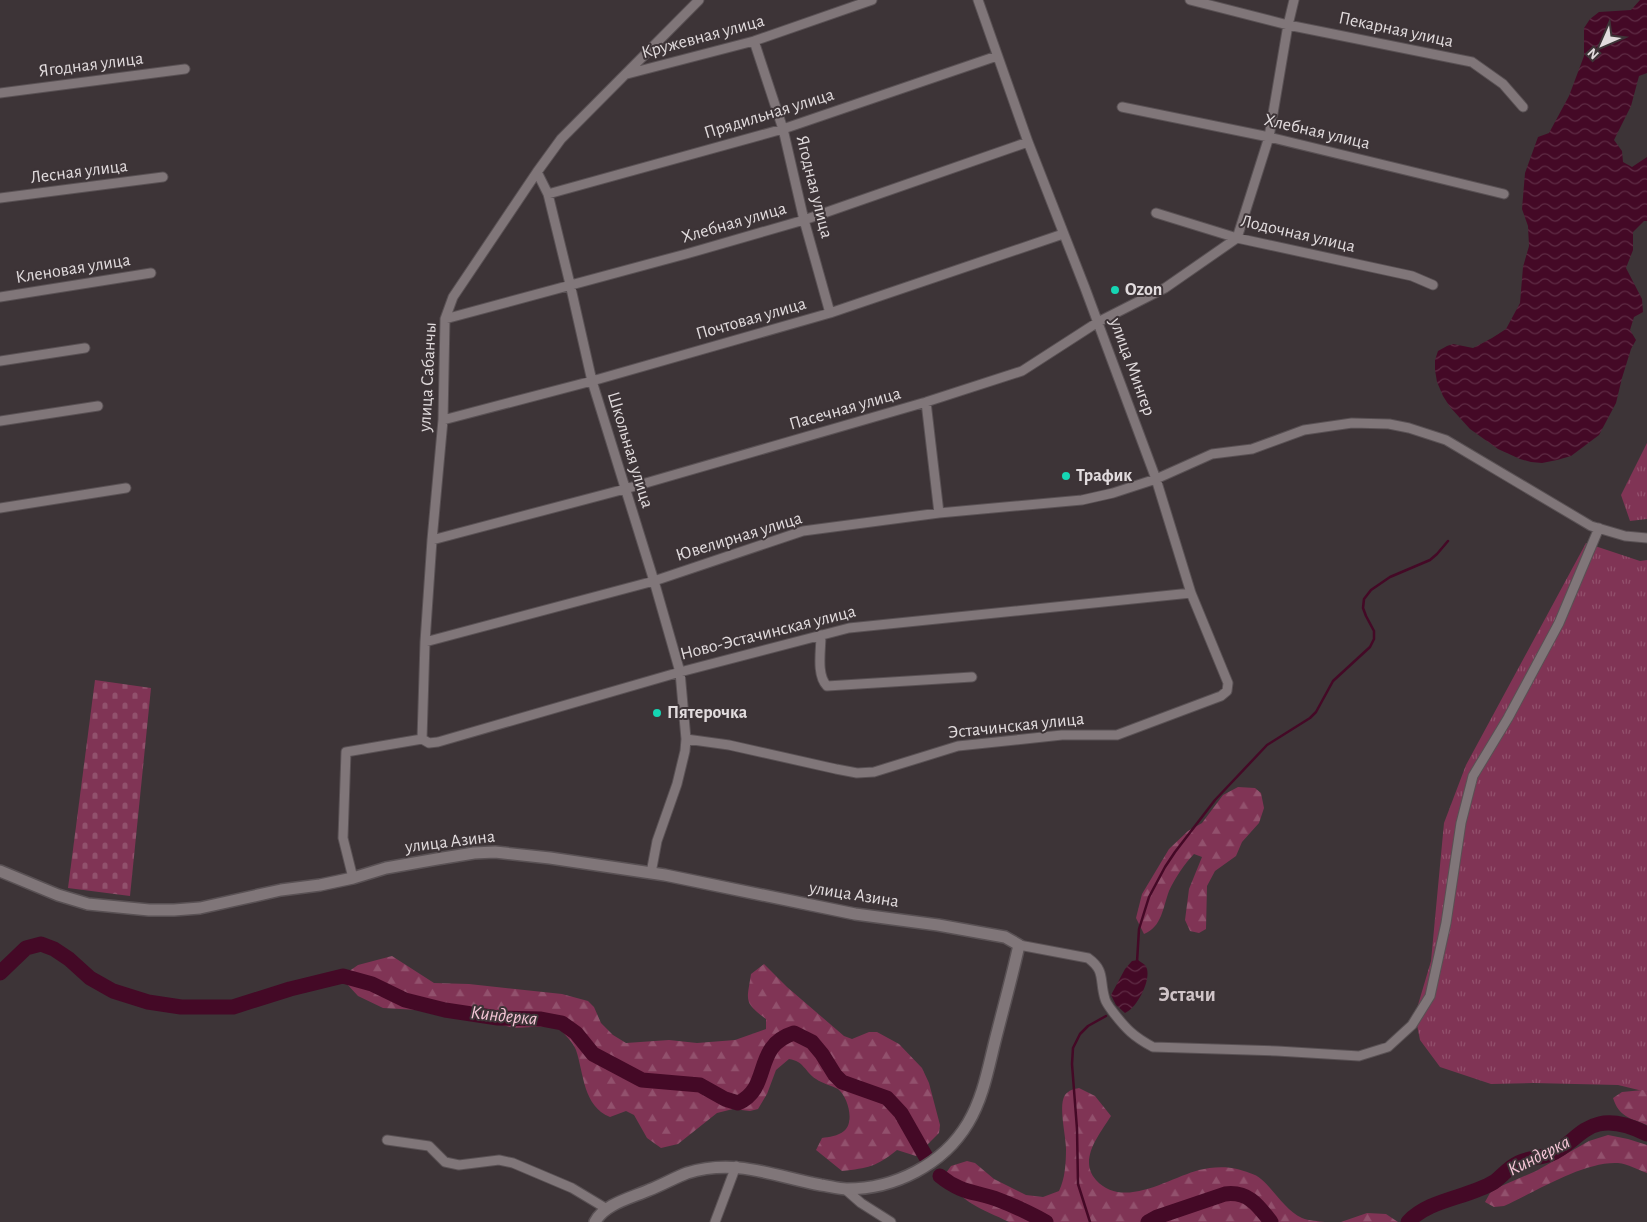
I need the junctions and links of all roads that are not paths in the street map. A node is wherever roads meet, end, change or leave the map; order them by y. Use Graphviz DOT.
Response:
graph roads {
  1 [pos="699,0"];
  2 [pos="872,0"];
  3 [pos="978,0"];
  4 [pos="1190,0"];
  5 [pos="1294,0"];
  6 [pos="1288,25"];
  7 [pos="754,41"];
  8 [pos="997,56"];
  9 [pos="185,69"];
  10 [pos="626,74"];
  11 [pos="0,93"];
  12 [pos="1122,107"];
  13 [pos="1522,107"];
  14 [pos="783,128"];
  15 [pos="1269,137"];
  16 [pos="1028,142"];
  17 [pos="537,172"];
  18 [pos="163,177"];
  19 [pos="548,194"];
  20 [pos="1504,194"];
  21 [pos="0,198"];
  22 [pos="1156,213"];
  23 [pos="804,220"];
  24 [pos="1063,234"];
  25 [pos="1237,238"];
  26 [pos="151,273"];
  27 [pos="570,284"];
  28 [pos="1433,285"];
  29 [pos="0,297"];
  30 [pos="830,313"];
  31 [pos="445,319"];
  32 [pos="1098,322"];
  33 [pos="85,348"];
  34 [pos="0,361"];
  35 [pos="592,381"];
  36 [pos="926,402"];
  37 [pos="98,406"];
  38 [pos="443,420"];
  39 [pos="0,421"];
  40 [pos="1156,480"];
  41 [pos="126,488"];
  42 [pos="625,489"];
  43 [pos="0,508"];
  44 [pos="939,513"];
  45 [pos="1599,528"];
  46 [pos="1647,538"];
  47 [pos="432,540"];
  48 [pos="654,581"];
  49 [pos="1191,593"];
  50 [pos="821,635"];
  51 [pos="425,642"];
  52 [pos="680,672"];
  53 [pos="972,677"];
  54 [pos="1227,691"];
  55 [pos="686,738"];
  56 [pos="422,739"];
  57 [pos="0,871"];
  58 [pos="651,873"];
  59 [pos="353,878"];
  60 [pos="1019,945"];
  61 [pos="387,1140"];
  62 [pos="736,1166"];
  63 [pos="845,1189"];
  64 [pos="607,1209"];
  65 [pos="595,1222"];
  66 [pos="715,1222"];
  67 [pos="891,1222"];
  1 -- 10 [label="street, улица Сабанчы"];
  2 -- 7 [label="street, Кружевная улица"];
  3 -- 8 [label="street, улица Мингер"];
  4 -- 6 [label="street, Пекарная улица"];
  5 -- 6 [label="street"];
  6 -- 13 [label="street, Пекарная улица"];
  6 -- 15 [label="street"];
  7 -- 10 [label="street, Кружевная улица"];
  7 -- 14 [label="street, Ягодная улица"];
  8 -- 14 [label="street, Прядильная улица"];
  8 -- 16 [label="street, улица Мингер"];
  9 -- 11 [label="street, Ягодная улица"];
  10 -- 17 [label="street, улица Сабанчы"];
  12 -- 15 [label="street, Хлебная улица"];
  14 -- 19 [label="street, Прядильная улица"];
  14 -- 23 [label="street, Ягодная улица"];
  15 -- 20 [label="street, Хлебная улица"];
  15 -- 25 [label="street"];
  16 -- 23 [label="street, Хлебная улица"];
  16 -- 24 [label="street, улица Мингер"];
  17 -- 19 [label="street, Школьная улица"];
  17 -- 31 [label="street, улица Сабанчы"];
  18 -- 21 [label="street, Лесная улица"];
  19 -- 27 [label="street, Школьная улица"];
  22 -- 25 [label="street, Лодочная улица"];
  23 -- 27 [label="street, Хлебная улица"];
  23 -- 30 [label="street, Ягодная улица"];
  24 -- 30 [label="street, Почтовая улица"];
  24 -- 32 [label="street, улица Мингер"];
  25 -- 28 [label="street, Лодочная улица"];
  25 -- 32 [label="street, Пасечная улица"];
  26 -- 29 [label="street, Кленовая улица"];
  27 -- 31 [label="street, Хлебная улица"];
  27 -- 35 [label="street, Школьная улица"];
  30 -- 35 [label="street, Почтовая улица"];
  31 -- 38 [label="street, улица Сабанчы"];
  32 -- 36 [label="street, Пасечная улица"];
  32 -- 40 [label="street, улица Мингер"];
  33 -- 34 [label="street"];
  35 -- 38 [label="street, Почтовая улица"];
  35 -- 42 [label="street, Школьная улица"];
  36 -- 42 [label="street, Пасечная улица"];
  36 -- 44 [label="street"];
  37 -- 39 [label="street"];
  38 -- 47 [label="street, улица Сабанчы"];
  40 -- 44 [label="street, Ювелирная улица"];
  40 -- 45 [label="street, Ювелирная улица"];
  40 -- 49 [label="street, улица Мингер"];
  41 -- 43 [label="street"];
  42 -- 47 [label="street, Пасечная улица"];
  42 -- 48 [label="street, Школьная улица"];
  44 -- 48 [label="street, Ювелирная улица"];
  45 -- 46 [label="street, Ювелирная улица"];
  45 -- 60 [label="street"];
  47 -- 51 [label="street, улица Сабанчы"];
  48 -- 51 [label="street, Ювелирная улица"];
  48 -- 52 [label="street, Школьная улица"];
  49 -- 50 [label="street, Ново-Эстачинская улица"];
  49 -- 54 [label="street, улица Мингер"];
  50 -- 52 [label="street, Ново-Эстачинская улица"];
  50 -- 53 [label="street"];
  51 -- 56 [label="street, улица Сабанчы"];
  52 -- 55 [label="street, Школьная улица"];
  52 -- 56 [label="street, Ново-Эстачинская улица"];
  54 -- 55 [label="street, Эстачинская улица"];
  55 -- 58 [label="street, Школьная улица"];
  56 -- 59 [label="street"];
  57 -- 59 [label="street, улица Азина"];
  58 -- 59 [label="street, улица Азина"];
  58 -- 60 [label="street, улица Азина"];
  60 -- 63 [label="street"];
  61 -- 64 [label="street"];
  62 -- 63 [label="street"];
  62 -- 64 [label="street"];
  62 -- 66 [label="street"];
  63 -- 67 [label="street"];
  64 -- 65 [label="street"];
}
